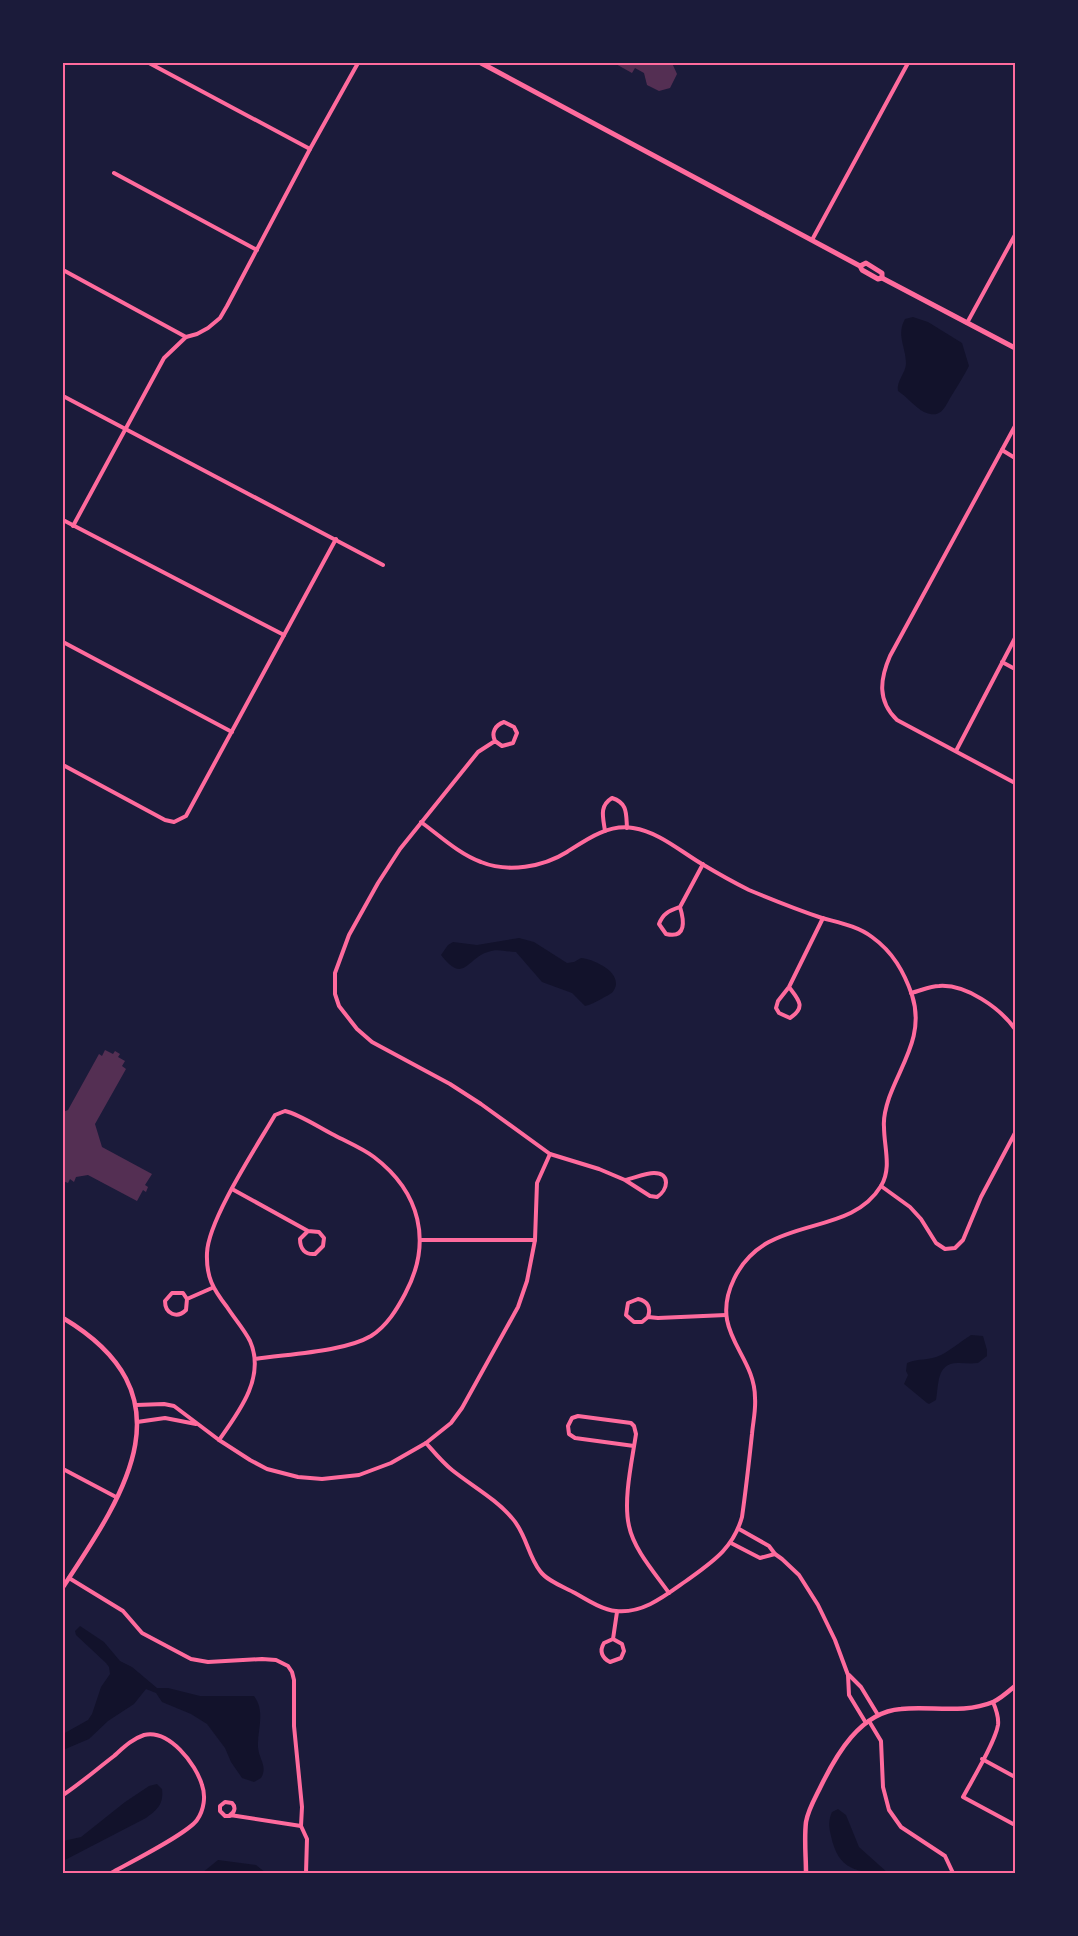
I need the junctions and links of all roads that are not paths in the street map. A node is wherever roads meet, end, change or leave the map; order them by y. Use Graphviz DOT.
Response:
graph roads {
  1 [pos="149,63"];
  2 [pos="358,63"];
  3 [pos="481,63"];
  4 [pos="908,63"];
  5 [pos="310,149"];
  6 [pos="114,173"];
  7 [pos="1015,235"];
  8 [pos="812,240"];
  9 [pos="257,249"];
  10 [pos="63,270"];
  11 [pos="967,323"];
  12 [pos="186,337"];
  13 [pos="1015,348"];
  14 [pos="63,396"];
  15 [pos="1015,426"];
  16 [pos="125,430"];
  17 [pos="1002,450"];
  18 [pos="1015,458"];
  19 [pos="63,520"];
  20 [pos="73,526"];
  21 [pos="336,539"];
  22 [pos="383,565"];
  23 [pos="284,635"];
  24 [pos="1015,638"];
  25 [pos="63,642"];
  26 [pos="1002,662"];
  27 [pos="1015,669"];
  28 [pos="232,732"];
  29 [pos="495,741"];
  30 [pos="956,751"];
  31 [pos="63,765"];
  32 [pos="1015,783"];
  33 [pos="421,822"];
  34 [pos="627,828"];
  35 [pos="605,831"];
  36 [pos="703,864"];
  37 [pos="680,907"];
  38 [pos="823,918"];
  39 [pos="789,987"];
  40 [pos="911,993"];
  41 [pos="1015,1029"];
  42 [pos="1015,1133"];
  43 [pos="550,1154"];
  44 [pos="625,1180"];
  45 [pos="881,1186"];
  46 [pos="232,1189"];
  47 [pos="308,1231"];
  48 [pos="421,1240"];
  49 [pos="535,1240"];
  50 [pos="212,1288"];
  51 [pos="187,1299"];
  52 [pos="726,1315"];
  53 [pos="648,1317"];
  54 [pos="63,1318"];
  55 [pos="255,1359"];
  56 [pos="136,1405"];
  57 [pos="137,1422"];
  58 [pos="197,1424"];
  59 [pos="219,1440"];
  60 [pos="426,1443"];
  61 [pos="634,1446"];
  62 [pos="63,1469"];
  63 [pos="116,1497"];
  64 [pos="738,1529"];
  65 [pos="731,1543"];
  66 [pos="775,1554"];
  67 [pos="69,1578"];
  68 [pos="63,1587"];
  69 [pos="669,1593"];
  70 [pos="617,1612"];
  71 [pos="613,1639"];
  72 [pos="848,1675"];
  73 [pos="1015,1686"];
  74 [pos="993,1702"];
  75 [pos="878,1715"];
  76 [pos="867,1722"];
  77 [pos="982,1760"];
  78 [pos="1015,1777"];
  79 [pos="63,1795"];
  80 [pos="230,1816"];
  81 [pos="1015,1825"];
  82 [pos="301,1826"];
  83 [pos="111,1873"];
  84 [pos="306,1873"];
  85 [pos="806,1873"];
  86 [pos="953,1873"];
  1 -- 5 [label="street"];
  2 -- 5 [label="street"];
  3 -- 8 [label="main road"];
  4 -- 8 [label="street"];
  5 -- 9 [label="street"];
  6 -- 9 [label="street"];
  7 -- 11 [label="street"];
  8 -- 11 [label="main road"];
  9 -- 12 [label="street"];
  10 -- 12 [label="street"];
  11 -- 13 [label="main road"];
  12 -- 16 [label="street"];
  14 -- 16 [label="street"];
  15 -- 17 [label="street"];
  16 -- 20 [label="street"];
  16 -- 21 [label="street"];
  17 -- 18 [label="street"];
  17 -- 30 [label="street"];
  19 -- 20 [label="street"];
  20 -- 23 [label="street"];
  21 -- 22 [label="street"];
  21 -- 23 [label="street"];
  23 -- 28 [label="street"];
  24 -- 26 [label="street"];
  25 -- 28 [label="street"];
  26 -- 27 [label="street"];
  26 -- 30 [label="street"];
  28 -- 31 [label="street"];
  29 -- 29 [label="street"];
  29 -- 33 [label="street"];
  30 -- 32 [label="street"];
  33 -- 35 [label="street"];
  33 -- 43 [label="street"];
  34 -- 35 [label="street"];
  34 -- 35 [label="street"];
  34 -- 36 [label="street"];
  36 -- 37 [label="street"];
  36 -- 38 [label="street"];
  37 -- 37 [label="street"];
  38 -- 39 [label="street"];
  38 -- 40 [label="street"];
  39 -- 39 [label="street"];
  40 -- 41 [label="street"];
  40 -- 45 [label="street"];
  42 -- 45 [label="street"];
  43 -- 44 [label="street"];
  43 -- 49 [label="street"];
  44 -- 44 [label="street"];
  45 -- 52 [label="street"];
  46 -- 47 [label="street"];
  46 -- 48 [label="street"];
  46 -- 50 [label="street"];
  47 -- 47 [label="street"];
  48 -- 49 [label="street"];
  48 -- 55 [label="street"];
  49 -- 60 [label="street"];
  50 -- 51 [label="street"];
  50 -- 55 [label="street"];
  51 -- 51 [label="street"];
  52 -- 53 [label="street"];
  52 -- 64 [label="street"];
  53 -- 53 [label="street"];
  54 -- 56 [label="street"];
  55 -- 59 [label="street"];
  56 -- 57 [label="street"];
  56 -- 58 [label="street"];
  57 -- 58 [label="street"];
  57 -- 63 [label="street"];
  58 -- 59 [label="street"];
  59 -- 60 [label="street"];
  60 -- 70 [label="street"];
  61 -- 61 [label="street"];
  61 -- 69 [label="street"];
  62 -- 63 [label="street"];
  63 -- 67 [label="street"];
  64 -- 65 [label="street"];
  64 -- 66 [label="street"];
  65 -- 66 [label="street"];
  65 -- 69 [label="street"];
  66 -- 72 [label="street"];
  67 -- 68 [label="street"];
  67 -- 82 [label="street"];
  69 -- 70 [label="street"];
  70 -- 71 [label="street"];
  71 -- 71 [label="street"];
  72 -- 75 [label="street"];
  72 -- 76 [label="street"];
  73 -- 74 [label="street"];
  74 -- 75 [label="street"];
  74 -- 77 [label="street"];
  75 -- 76 [label="street"];
  76 -- 85 [label="street"];
  76 -- 86 [label="street"];
  77 -- 78 [label="street"];
  77 -- 81 [label="street"];
  79 -- 83 [label="street"];
  80 -- 82 [label="street"];
  82 -- 84 [label="street"];
}
